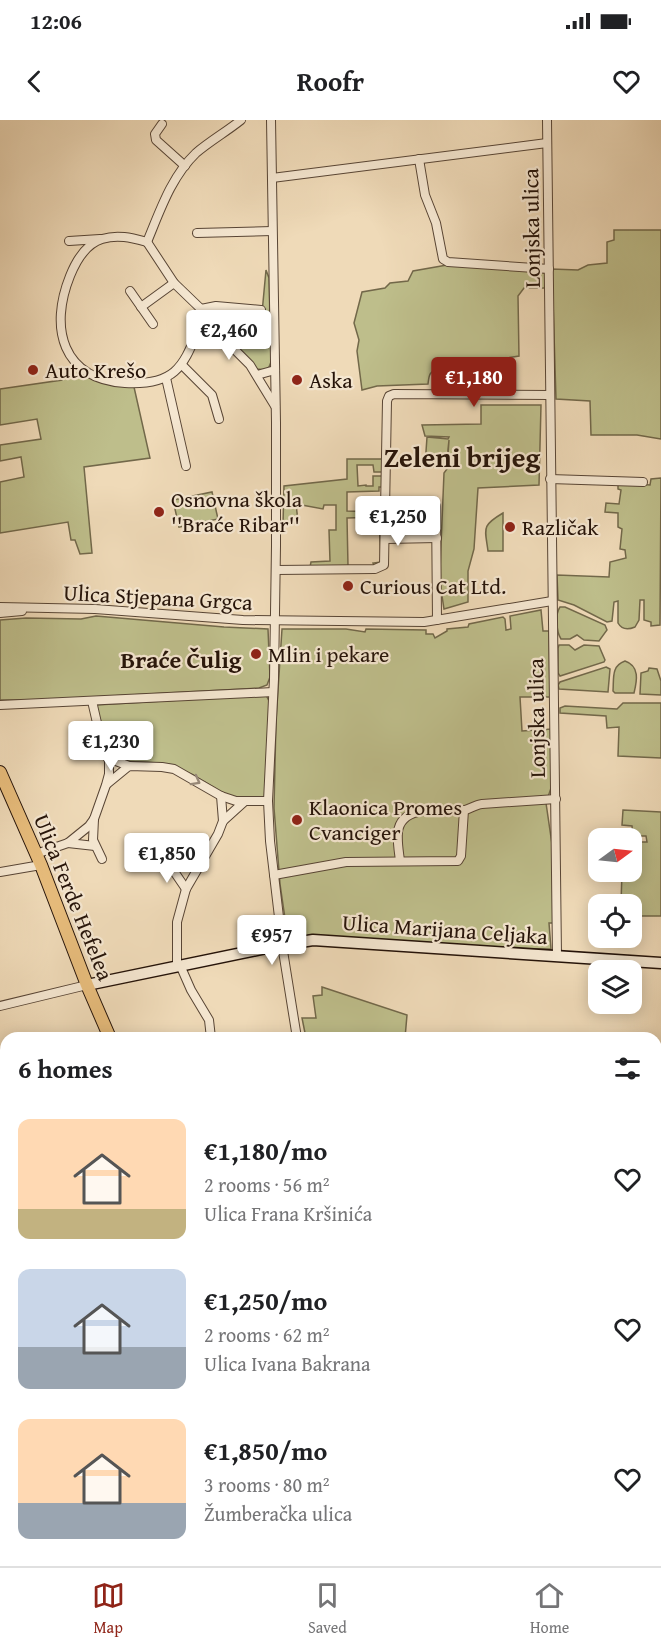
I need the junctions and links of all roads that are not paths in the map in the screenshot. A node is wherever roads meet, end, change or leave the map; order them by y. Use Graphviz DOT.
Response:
graph roads {
  1 [pos="241,120"];
  2 [pos="271,120"];
  3 [pos="547,120"];
  4 [pos="162,124"];
  5 [pos="548,143"];
  6 [pos="419,159"];
  7 [pos="185,166"];
  8 [pos="272,178"];
  9 [pos="272,231"];
  10 [pos="197,233"];
  11 [pos="101,239"];
  12 [pos="69,241"];
  13 [pos="147,242"];
  14 [pos="549,269"];
  15 [pos="174,284"];
  16 [pos="130,291"];
  17 [pos="141,307"];
  18 [pos="261,310"];
  19 [pos="202,313"];
  20 [pos="153,324"];
  21 [pos="182,365"];
  22 [pos="275,370"];
  23 [pos="257,375"];
  24 [pos="166,378"];
  25 [pos="550,394"];
  26 [pos="275,407"];
  27 [pos="219,419"];
  28 [pos="186,466"];
  29 [pos="550,480"];
  30 [pos="643,482"];
  31 [pos="436,506"];
  32 [pos="437,538"];
  33 [pos="386,539"];
  34 [pos="276,570"];
  35 [pos="552,601"];
  36 [pos="0,607"];
  37 [pos="39,609"];
  38 [pos="0,613"];
  39 [pos="437,620"];
  40 [pos="275,621"];
  41 [pos="273,692"];
  42 [pos="92,701"];
  43 [pos="0,705"];
  44 [pos="107,753"];
  45 [pos="129,766"];
  46 [pos="0,771"];
  47 [pos="106,785"];
  48 [pos="221,796"];
  49 [pos="556,799"];
  50 [pos="268,801"];
  51 [pos="244,802"];
  52 [pos="464,810"];
  53 [pos="94,819"];
  54 [pos="223,821"];
  55 [pos="68,843"];
  56 [pos="94,846"];
  57 [pos="158,858"];
  58 [pos="102,859"];
  59 [pos="38,860"];
  60 [pos="203,860"];
  61 [pos="400,861"];
  62 [pos="169,864"];
  63 [pos="0,872"];
  64 [pos="274,875"];
  65 [pos="186,889"];
  66 [pos="283,944"];
  67 [pos="557,956"];
  68 [pos="661,963"];
  69 [pos="178,965"];
  70 [pos="87,985"];
  71 [pos="0,1006"];
  72 [pos="107,1032"];
  73 [pos="210,1032"];
  74 [pos="296,1032"];
  1 -- 7 [label="street"];
  2 -- 8 [label="street"];
  3 -- 5 [label="street, Lonjska ulica"];
  4 -- 7 [label="street"];
  5 -- 6 [label="street"];
  5 -- 14 [label="street, Lonjska ulica"];
  6 -- 8 [label="street"];
  6 -- 14 [label="street"];
  7 -- 13 [label="street"];
  8 -- 9 [label="street"];
  9 -- 10 [label="street"];
  9 -- 22 [label="street"];
  11 -- 12 [label="street"];
  11 -- 13 [label="street"];
  11 -- 24 [label="street"];
  13 -- 15 [label="street"];
  14 -- 25 [label="street, Lonjska ulica"];
  15 -- 17 [label="street"];
  15 -- 19 [label="street"];
  16 -- 17 [label="street"];
  17 -- 20 [label="street"];
  18 -- 19 [label="street"];
  19 -- 21 [label="street"];
  19 -- 23 [label="street"];
  21 -- 24 [label="street"];
  21 -- 27 [label="street"];
  22 -- 23 [label="street"];
  22 -- 26 [label="street"];
  23 -- 26 [label="street"];
  24 -- 28 [label="street"];
  25 -- 29 [label="street, Lonjska ulica"];
  25 -- 33 [label="street"];
  26 -- 34 [label="street"];
  29 -- 30 [label="street"];
  29 -- 35 [label="street, Lonjska ulica"];
  31 -- 32 [label="street"];
  32 -- 33 [label="street"];
  32 -- 39 [label="street"];
  33 -- 34 [label="street"];
  34 -- 40 [label="street"];
  35 -- 39 [label="street, Ulica Stjepana Grgca"];
  35 -- 49 [label="street, Lonjska ulica"];
  36 -- 37 [label="street, Ulica Stjepana Grgca"];
  37 -- 38 [label="street, Ulica Stjepana Grgca"];
  37 -- 40 [label="street, Ulica Stjepana Grgca"];
  39 -- 40 [label="street, Ulica Stjepana Grgca"];
  40 -- 41 [label="street"];
  41 -- 42 [label="street"];
  41 -- 50 [label="street"];
  42 -- 43 [label="street"];
  42 -- 44 [label="street"];
  44 -- 45 [label="street"];
  44 -- 47 [label="street"];
  45 -- 47 [label="street"];
  45 -- 48 [label="street, one-way"];
  46 -- 59 [label="main road, Ulica Ferde Hefelea"];
  47 -- 53 [label="street"];
  48 -- 51 [label="street"];
  48 -- 54 [label="street"];
  49 -- 52 [label="street"];
  49 -- 67 [label="street, Lonjska ulica"];
  50 -- 51 [label="street"];
  50 -- 64 [label="street"];
  51 -- 54 [label="street"];
  52 -- 61 [label="street"];
  52 -- 61 [label="street"];
  53 -- 55 [label="street"];
  53 -- 56 [label="street"];
  54 -- 60 [label="street"];
  55 -- 56 [label="street"];
  55 -- 59 [label="street"];
  56 -- 58 [label="street"];
  57 -- 62 [label="street"];
  59 -- 63 [label="street"];
  59 -- 70 [label="main road, Ulica Ferde Hefelea"];
  60 -- 62 [label="street"];
  60 -- 65 [label="street"];
  61 -- 64 [label="street"];
  62 -- 65 [label="street"];
  64 -- 66 [label="street"];
  65 -- 69 [label="street"];
  66 -- 67 [label="main road, Ulica Marijana Celjaka"];
  66 -- 69 [label="main road, Ulica Marijana Celjaka"];
  66 -- 74 [label="street"];
  67 -- 68 [label="main road, Ulica Marijana Celjaka"];
  69 -- 70 [label="main road, Ulica Marijana Celjaka"];
  69 -- 73 [label="street"];
  70 -- 71 [label="street"];
  70 -- 72 [label="main road, Ulica Ferde Hefelea"];
}
